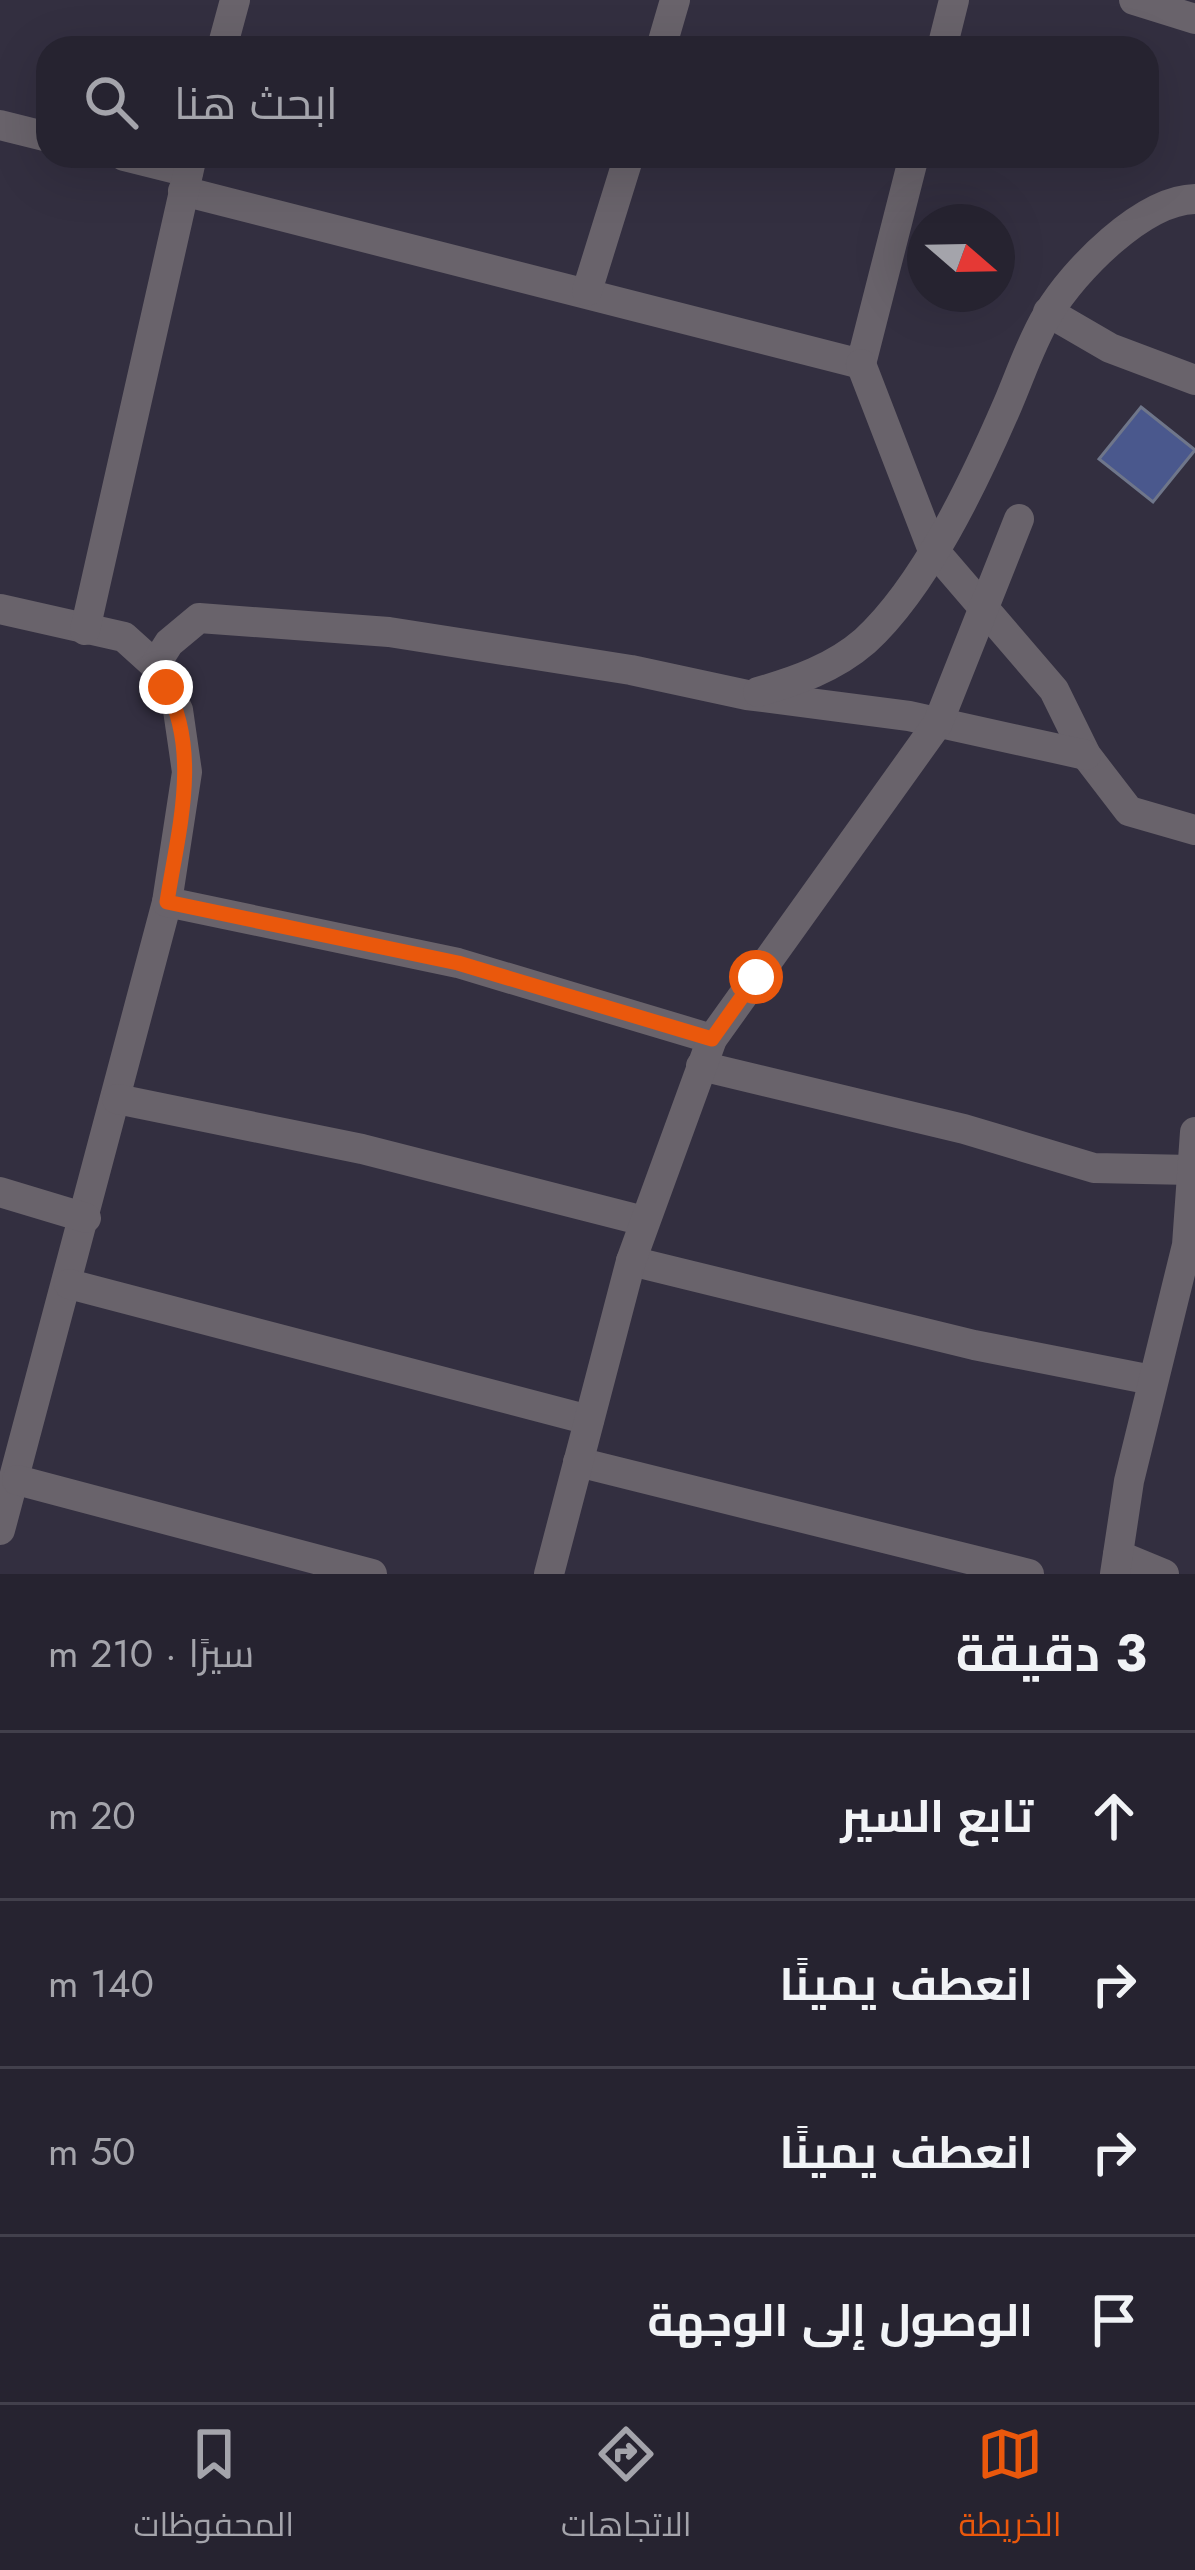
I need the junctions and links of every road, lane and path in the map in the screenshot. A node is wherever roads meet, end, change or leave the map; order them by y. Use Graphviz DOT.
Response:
graph roads {
  1 [pos="235,0"];
  2 [pos="675,0"];
  3 [pos="954,0"];
  4 [pos="1134,0"];
  5 [pos="1195,19"];
  6 [pos="225,36"];
  7 [pos="664,36"];
  8 [pos="945,36"];
  9 [pos="0,125"];
  10 [pos="36,134"];
  11 [pos="625,168"];
  12 [pos="911,168"];
  13 [pos="188,173"];
  14 [pos="1195,199"];
  15 [pos="587,291"];
  16 [pos="1048,312"];
  17 [pos="861,364"];
  18 [pos="1195,380"];
  19 [pos="1019,519"];
  20 [pos="932,548"];
  21 [pos="0,609"];
  22 [pos="986,611"];
  23 [pos="85,630"];
  24 [pos="155,664"];
  25 [pos="747,695"];
  26 [pos="938,723"];
  27 [pos="1086,755"];
  28 [pos="1195,830"];
  29 [pos="167,902"];
  30 [pos="706,1053"];
  31 [pos="116,1099"];
  32 [pos="1195,1132"];
  33 [pos="1192,1170"];
  34 [pos="0,1192"];
  35 [pos="86,1218"];
  36 [pos="644,1221"];
  37 [pos="631,1262"];
  38 [pos="69,1284"];
  39 [pos="1152,1380"];
  40 [pos="589,1420"];
  41 [pos="578,1462"];
  42 [pos="17,1480"];
  43 [pos="0,1530"];
  44 [pos="1117,1565"];
  45 [pos="372,1574"];
  46 [pos="549,1574"];
  47 [pos="1029,1574"];
  48 [pos="1164,1574"];
  1 -- 6 [label="street"];
  2 -- 7 [label="street"];
  3 -- 8 [label="street"];
  4 -- 5 [label="street"];
  9 -- 10 [label="street"];
  11 -- 15 [label="street"];
  12 -- 17 [label="street"];
  13 -- 15 [label="street"];
  13 -- 23 [label="street"];
  14 -- 16 [label="street"];
  15 -- 17 [label="street"];
  16 -- 18 [label="street"];
  16 -- 20 [label="street"];
  17 -- 20 [label="street"];
  19 -- 22 [label="street"];
  20 -- 22 [label="street"];
  20 -- 25 [label="street"];
  21 -- 23 [label="street"];
  22 -- 26 [label="street"];
  22 -- 27 [label="street"];
  23 -- 24 [label="street"];
  24 -- 25 [label="street"];
  24 -- 29 [label="street"];
  25 -- 26 [label="street"];
  26 -- 27 [label="street"];
  26 -- 30 [label="street"];
  27 -- 28 [label="street"];
  29 -- 30 [label="street"];
  29 -- 31 [label="street"];
  30 -- 33 [label="street"];
  30 -- 36 [label="street"];
  31 -- 35 [label="street"];
  31 -- 36 [label="street"];
  32 -- 33 [label="street"];
  33 -- 39 [label="street"];
  34 -- 35 [label="street"];
  35 -- 38 [label="street"];
  36 -- 37 [label="street"];
  37 -- 39 [label="street"];
  37 -- 40 [label="street"];
  38 -- 40 [label="street"];
  38 -- 42 [label="street"];
  39 -- 44 [label="street"];
  40 -- 41 [label="street"];
  41 -- 46 [label="street"];
  41 -- 47 [label="street"];
  42 -- 43 [label="street"];
  42 -- 45 [label="street"];
  44 -- 48 [label="street"];
}
